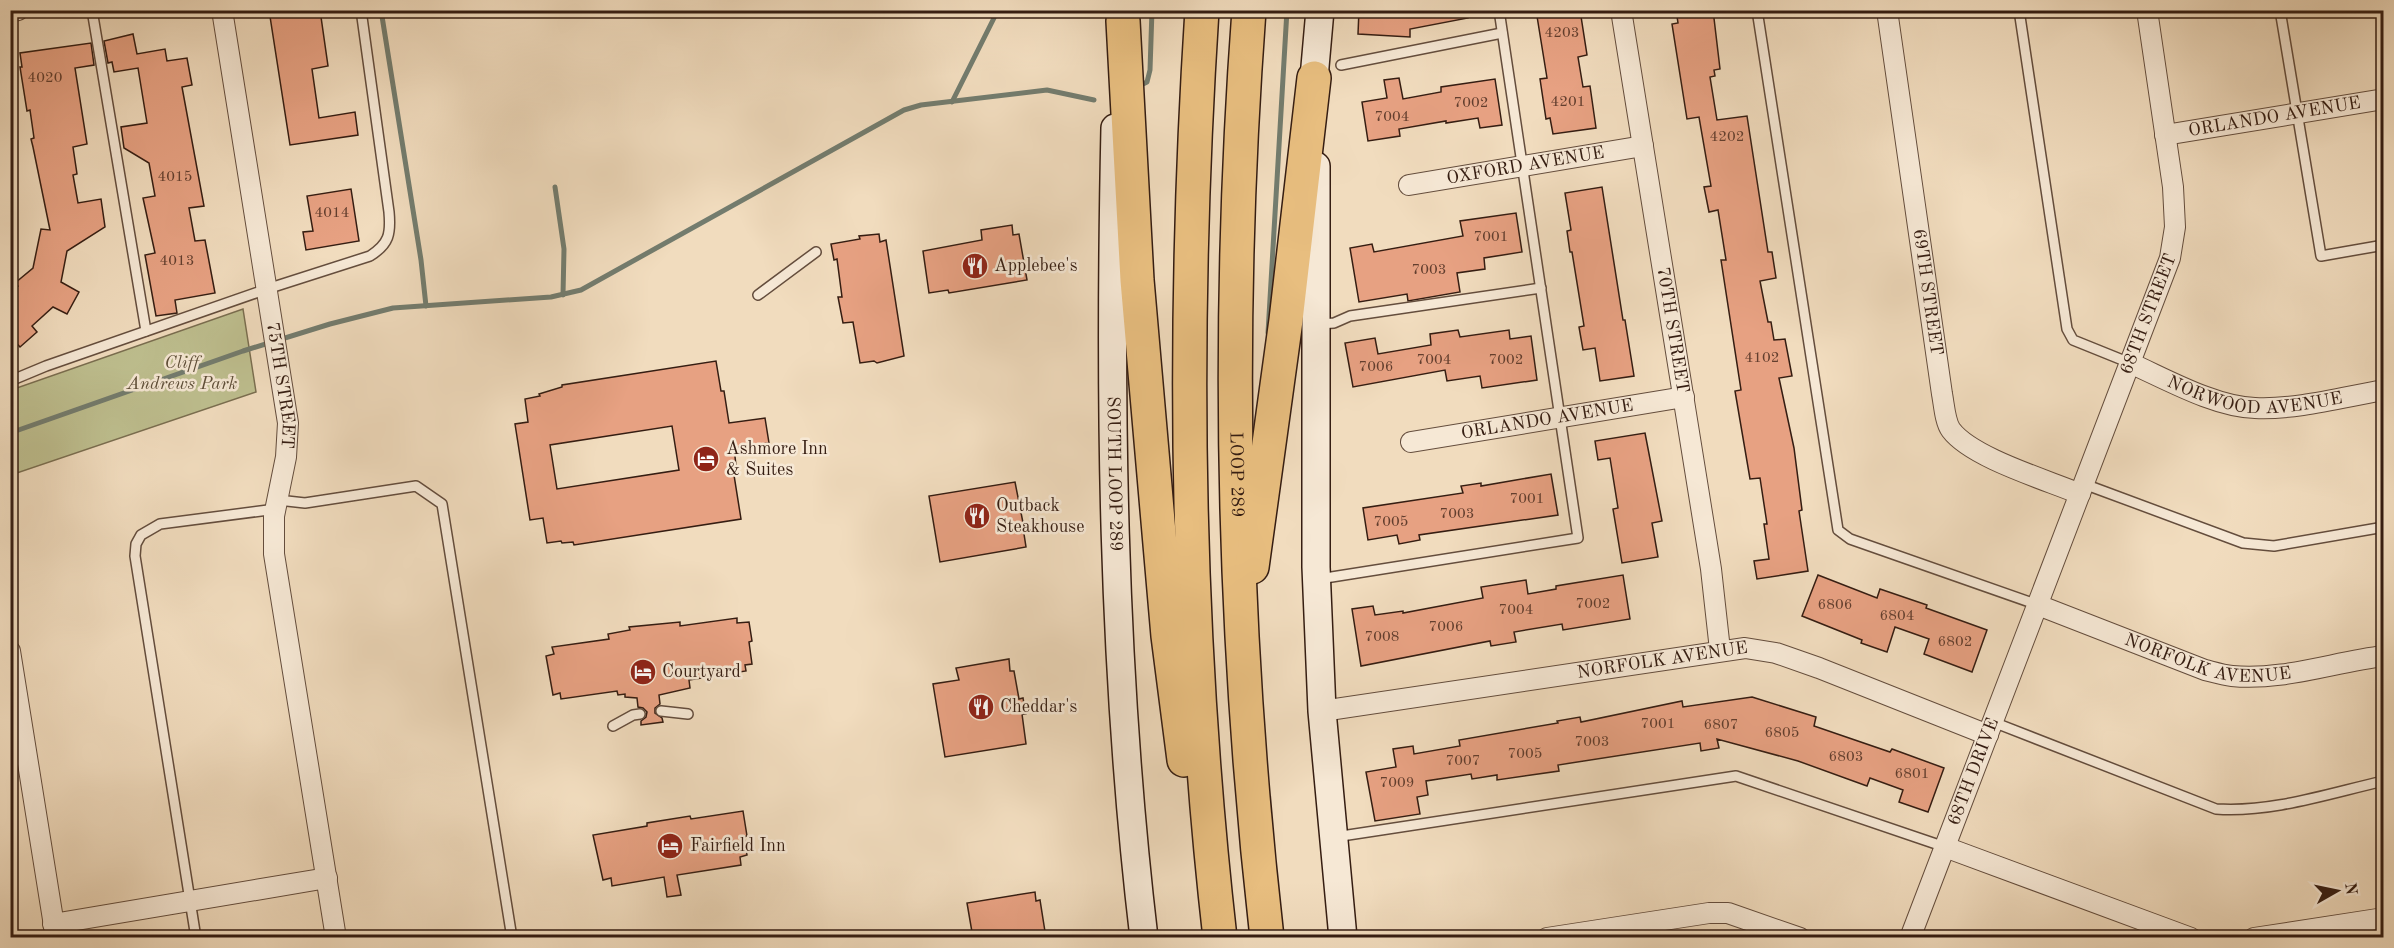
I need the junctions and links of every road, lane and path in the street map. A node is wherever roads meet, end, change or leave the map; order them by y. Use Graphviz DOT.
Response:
graph roads {
  1 [pos="18,10"];
  2 [pos="92,10"];
  3 [pos="222,10"];
  4 [pos="361,10"];
  5 [pos="1202,10"];
  6 [pos="1249,10"];
  7 [pos="1320,10"];
  8 [pos="1498,10"];
  9 [pos="1622,10"];
  10 [pos="1757,10"];
  11 [pos="1887,10"];
  12 [pos="2019,10"];
  13 [pos="2147,10"];
  14 [pos="2280,10"];
  15 [pos="10,12"];
  16 [pos="1123,16"];
  17 [pos="1502,33"];
  18 [pos="1327,72"];
  19 [pos="2384,99"];
  20 [pos="2297,113"];
  21 [pos="2165,135"];
  22 [pos="1643,146"];
  23 [pos="1523,166"];
  24 [pos="1409,185"];
  25 [pos="2384,245"];
  26 [pos="816,252"];
  27 [pos="1541,288"];
  28 [pos="267,289"];
  29 [pos="758,295"];
  30 [pos="1316,324"];
  31 [pos="146,331"];
  32 [pos="2130,363"];
  33 [pos="10,381"];
  34 [pos="2384,390"];
  35 [pos="1684,397"];
  36 [pos="1560,418"];
  37 [pos="1411,442"];
  38 [pos="2082,489"];
  39 [pos="277,504"];
  40 [pos="2384,527"];
  41 [pos="1316,580"];
  42 [pos="2038,605"];
  43 [pos="1240,628"];
  44 [pos="1720,650"];
  45 [pos="10,651"];
  46 [pos="2384,656"];
  47 [pos="661,711"];
  48 [pos="1322,711"];
  49 [pos="639,714"];
  50 [pos="688,714"];
  51 [pos="613,726"];
  52 [pos="1991,729"];
  53 [pos="2384,781"];
  54 [pos="1333,837"];
  55 [pos="1945,847"];
  56 [pos="327,878"];
  57 [pos="1215,892"];
  58 [pos="190,900"];
  59 [pos="2384,918"];
  60 [pos="54,931"];
  61 [pos="2280,936"];
  62 [pos="196,938"];
  63 [pos="336,938"];
  64 [pos="512,938"];
  65 [pos="1144,938"];
  66 [pos="1220,938"];
  67 [pos="1267,938"];
  68 [pos="1343,938"];
  69 [pos="1547,938"];
  70 [pos="1800,938"];
  71 [pos="1911,938"];
  72 [pos="2191,938"];
  73 [pos="2253,938"];
  1 -- 15 [label="street"];
  2 -- 31 [label="lane"];
  3 -- 28 [label="street, 75TH STREET"];
  4 -- 28 [label="lane"];
  5 -- 57 [label="highway"];
  6 -- 43 [label="highway, LOOP 289"];
  7 -- 18 [label="main road"];
  8 -- 17 [label="lane"];
  9 -- 22 [label="street, 70TH STREET"];
  10 -- 42 [label="lane"];
  11 -- 38 [label="street, 69TH STREET"];
  12 -- 32 [label="lane"];
  13 -- 21 [label="street, 68TH STREET"];
  14 -- 20 [label="lane"];
  16 -- 57 [label="highway"];
  16 -- 65 [label="main road, SOUTH LOOP 289"];
  17 -- 18 [label="lane"];
  17 -- 23 [label="lane"];
  18 -- 30 [label="main road"];
  18 -- 43 [label="highway"];
  19 -- 20 [label="street, ORLANDO AVENUE"];
  20 -- 21 [label="street, ORLANDO AVENUE"];
  20 -- 25 [label="lane"];
  21 -- 32 [label="street, 68TH STREET"];
  22 -- 23 [label="street, OXFORD AVENUE"];
  22 -- 35 [label="street, 70TH STREET"];
  23 -- 24 [label="street, OXFORD AVENUE"];
  23 -- 27 [label="lane"];
  26 -- 29 [label="lane"];
  27 -- 30 [label="lane"];
  27 -- 36 [label="lane"];
  28 -- 31 [label="lane"];
  28 -- 39 [label="street, 75TH STREET"];
  30 -- 41 [label="main road"];
  31 -- 33 [label="lane"];
  32 -- 34 [label="street, NORWOOD AVENUE"];
  32 -- 38 [label="street, 68TH STREET"];
  35 -- 36 [label="street, ORLANDO AVENUE"];
  35 -- 44 [label="street, 70TH STREET"];
  36 -- 37 [label="street, ORLANDO AVENUE"];
  36 -- 41 [label="lane"];
  38 -- 40 [label="lane"];
  38 -- 42 [label="street, 68TH STREET"];
  39 -- 56 [label="street, 75TH STREET"];
  39 -- 58 [label="lane"];
  39 -- 64 [label="lane"];
  41 -- 48 [label="main road"];
  42 -- 46 [label="street, NORFOLK AVENUE"];
  42 -- 52 [label="street, 68TH DRIVE"];
  43 -- 67 [label="highway, LOOP 289"];
  44 -- 48 [label="street, NORFOLK AVENUE"];
  44 -- 52 [label="street, NORFOLK AVENUE"];
  45 -- 60 [label="street"];
  47 -- 50 [label="lane"];
  48 -- 54 [label="main road"];
  49 -- 51 [label="lane"];
  52 -- 53 [label="lane"];
  52 -- 55 [label="street, 68TH DRIVE"];
  54 -- 55 [label="lane"];
  54 -- 68 [label="main road"];
  55 -- 71 [label="street, 68TH DRIVE"];
  55 -- 72 [label="street"];
  56 -- 58 [label="street"];
  56 -- 63 [label="street, 75TH STREET"];
  57 -- 66 [label="highway"];
  58 -- 60 [label="street"];
  58 -- 62 [label="lane"];
  59 -- 61 [label="street"];
  61 -- 73 [label="street"];
  69 -- 70 [label="street"];
}
